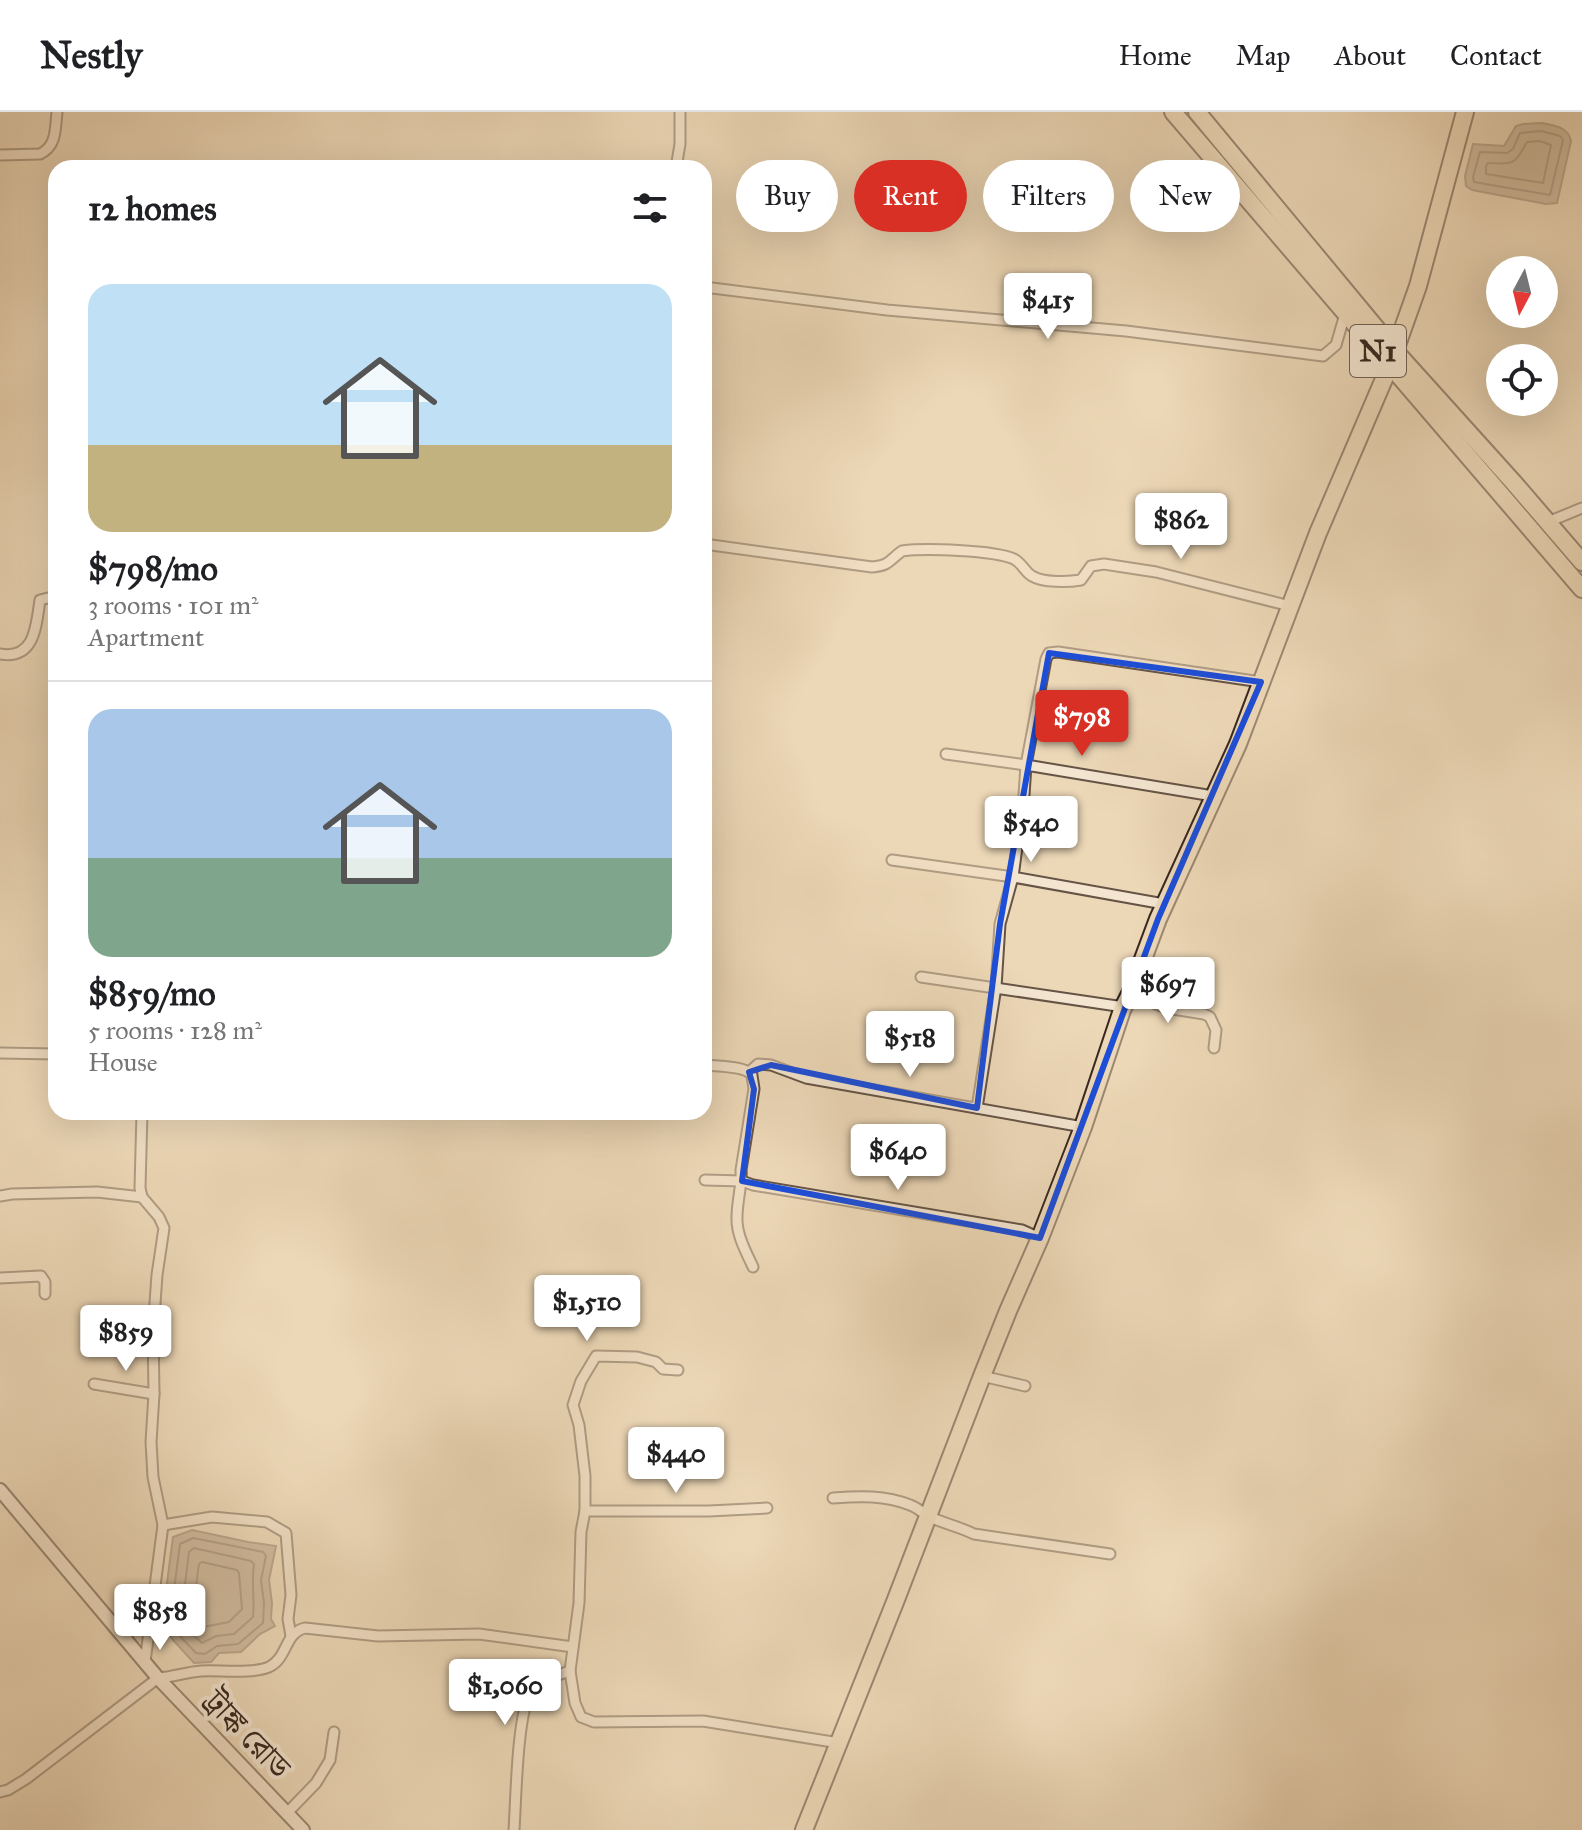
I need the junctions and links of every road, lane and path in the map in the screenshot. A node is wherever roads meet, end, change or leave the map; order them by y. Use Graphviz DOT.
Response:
graph roads {
  1 [pos="57,112"];
  2 [pos="680,112"];
  3 [pos="1173,112"];
  4 [pos="1197,112"];
  5 [pos="1465,112"];
  6 [pos="0,155"];
  7 [pos="677,160"];
  8 [pos="712,288"];
  9 [pos="1346,313"];
  10 [pos="1393,358"];
  11 [pos="1582,508"];
  12 [pos="1548,522"];
  13 [pos="712,545"];
  14 [pos="1582,562"];
  15 [pos="1582,589"];
  16 [pos="48,598"];
  17 [pos="1290,606"];
  18 [pos="0,654"];
  19 [pos="1261,682"];
  20 [pos="946,754"];
  21 [pos="1026,765"];
  22 [pos="1213,796"];
  23 [pos="892,860"];
  24 [pos="1013,877"];
  25 [pos="1164,904"];
  26 [pos="921,977"];
  27 [pos="996,987"];
  28 [pos="1130,994"];
  29 [pos="1122,1010"];
  30 [pos="1214,1048"];
  31 [pos="0,1053"];
  32 [pos="48,1054"];
  33 [pos="712,1066"];
  34 [pos="749,1072"];
  35 [pos="977,1108"];
  36 [pos="142,1120"];
  37 [pos="1083,1127"];
  38 [pos="705,1180"];
  39 [pos="742,1181"];
  40 [pos="0,1196"];
  41 [pos="142,1197"];
  42 [pos="1040,1238"];
  43 [pos="753,1267"];
  44 [pos="0,1278"];
  45 [pos="45,1294"];
  46 [pos="678,1370"];
  47 [pos="982,1376"];
  48 [pos="94,1384"];
  49 [pos="1025,1386"];
  50 [pos="154,1394"];
  51 [pos="0,1490"];
  52 [pos="833,1498"];
  53 [pos="767,1508"];
  54 [pos="585,1511"];
  55 [pos="928,1517"];
  56 [pos="163,1525"];
  57 [pos="1110,1554"];
  58 [pos="291,1636"];
  59 [pos="573,1647"];
  60 [pos="145,1662"];
  61 [pos="570,1671"];
  62 [pos="158,1678"];
  63 [pos="334,1732"];
  64 [pos="839,1743"];
  65 [pos="0,1792"];
  66 [pos="287,1813"];
  67 [pos="303,1830"];
  68 [pos="514,1830"];
  69 [pos="804,1830"];
  1 -- 6 [label="street"];
  2 -- 7 [label="street"];
  3 -- 9 [label="highway, N1"];
  4 -- 10 [label="highway, N1"];
  5 -- 10 [label="highway"];
  8 -- 9 [label="street"];
  9 -- 10 [label="highway, N1"];
  10 -- 12 [label="highway, N1"];
  10 -- 15 [label="highway, N1"];
  10 -- 17 [label="highway"];
  11 -- 12 [label="street"];
  12 -- 14 [label="highway, N1"];
  13 -- 17 [label="street"];
  16 -- 18 [label="street"];
  17 -- 19 [label="highway"];
  19 -- 21 [label="street"];
  19 -- 22 [label="highway"];
  20 -- 21 [label="street"];
  21 -- 22 [label="street"];
  21 -- 24 [label="street"];
  22 -- 25 [label="highway"];
  23 -- 24 [label="street"];
  24 -- 25 [label="street"];
  24 -- 27 [label="street"];
  25 -- 28 [label="highway"];
  26 -- 27 [label="street"];
  27 -- 29 [label="street"];
  27 -- 35 [label="street"];
  28 -- 29 [label="highway"];
  28 -- 30 [label="street"];
  29 -- 37 [label="highway"];
  31 -- 32 [label="street"];
  33 -- 34 [label="street"];
  34 -- 35 [label="street"];
  34 -- 39 [label="street"];
  35 -- 37 [label="street"];
  36 -- 41 [label="street"];
  37 -- 42 [label="highway"];
  38 -- 39 [label="street"];
  39 -- 42 [label="street"];
  39 -- 43 [label="street"];
  40 -- 41 [label="street"];
  41 -- 50 [label="street"];
  42 -- 47 [label="highway"];
  44 -- 45 [label="street"];
  46 -- 54 [label="street"];
  47 -- 49 [label="street"];
  47 -- 55 [label="highway"];
  48 -- 50 [label="street"];
  50 -- 56 [label="street"];
  51 -- 60 [label="main road, ট্রাঙ্ক রোড"];
  52 -- 55 [label="street"];
  53 -- 54 [label="street"];
  54 -- 59 [label="street"];
  55 -- 57 [label="street"];
  55 -- 64 [label="highway"];
  56 -- 58 [label="street"];
  56 -- 60 [label="street"];
  58 -- 59 [label="street"];
  58 -- 62 [label="street"];
  59 -- 61 [label="street"];
  60 -- 62 [label="main road, ট্রাঙ্ক রোড"];
  61 -- 64 [label="street"];
  61 -- 68 [label="street"];
  62 -- 65 [label="street"];
  62 -- 66 [label="main road, ট্রাঙ্ক রোড"];
  63 -- 66 [label="street"];
  64 -- 69 [label="highway"];
  66 -- 67 [label="main road, ট্রাঙ্ক রোড"];
}
